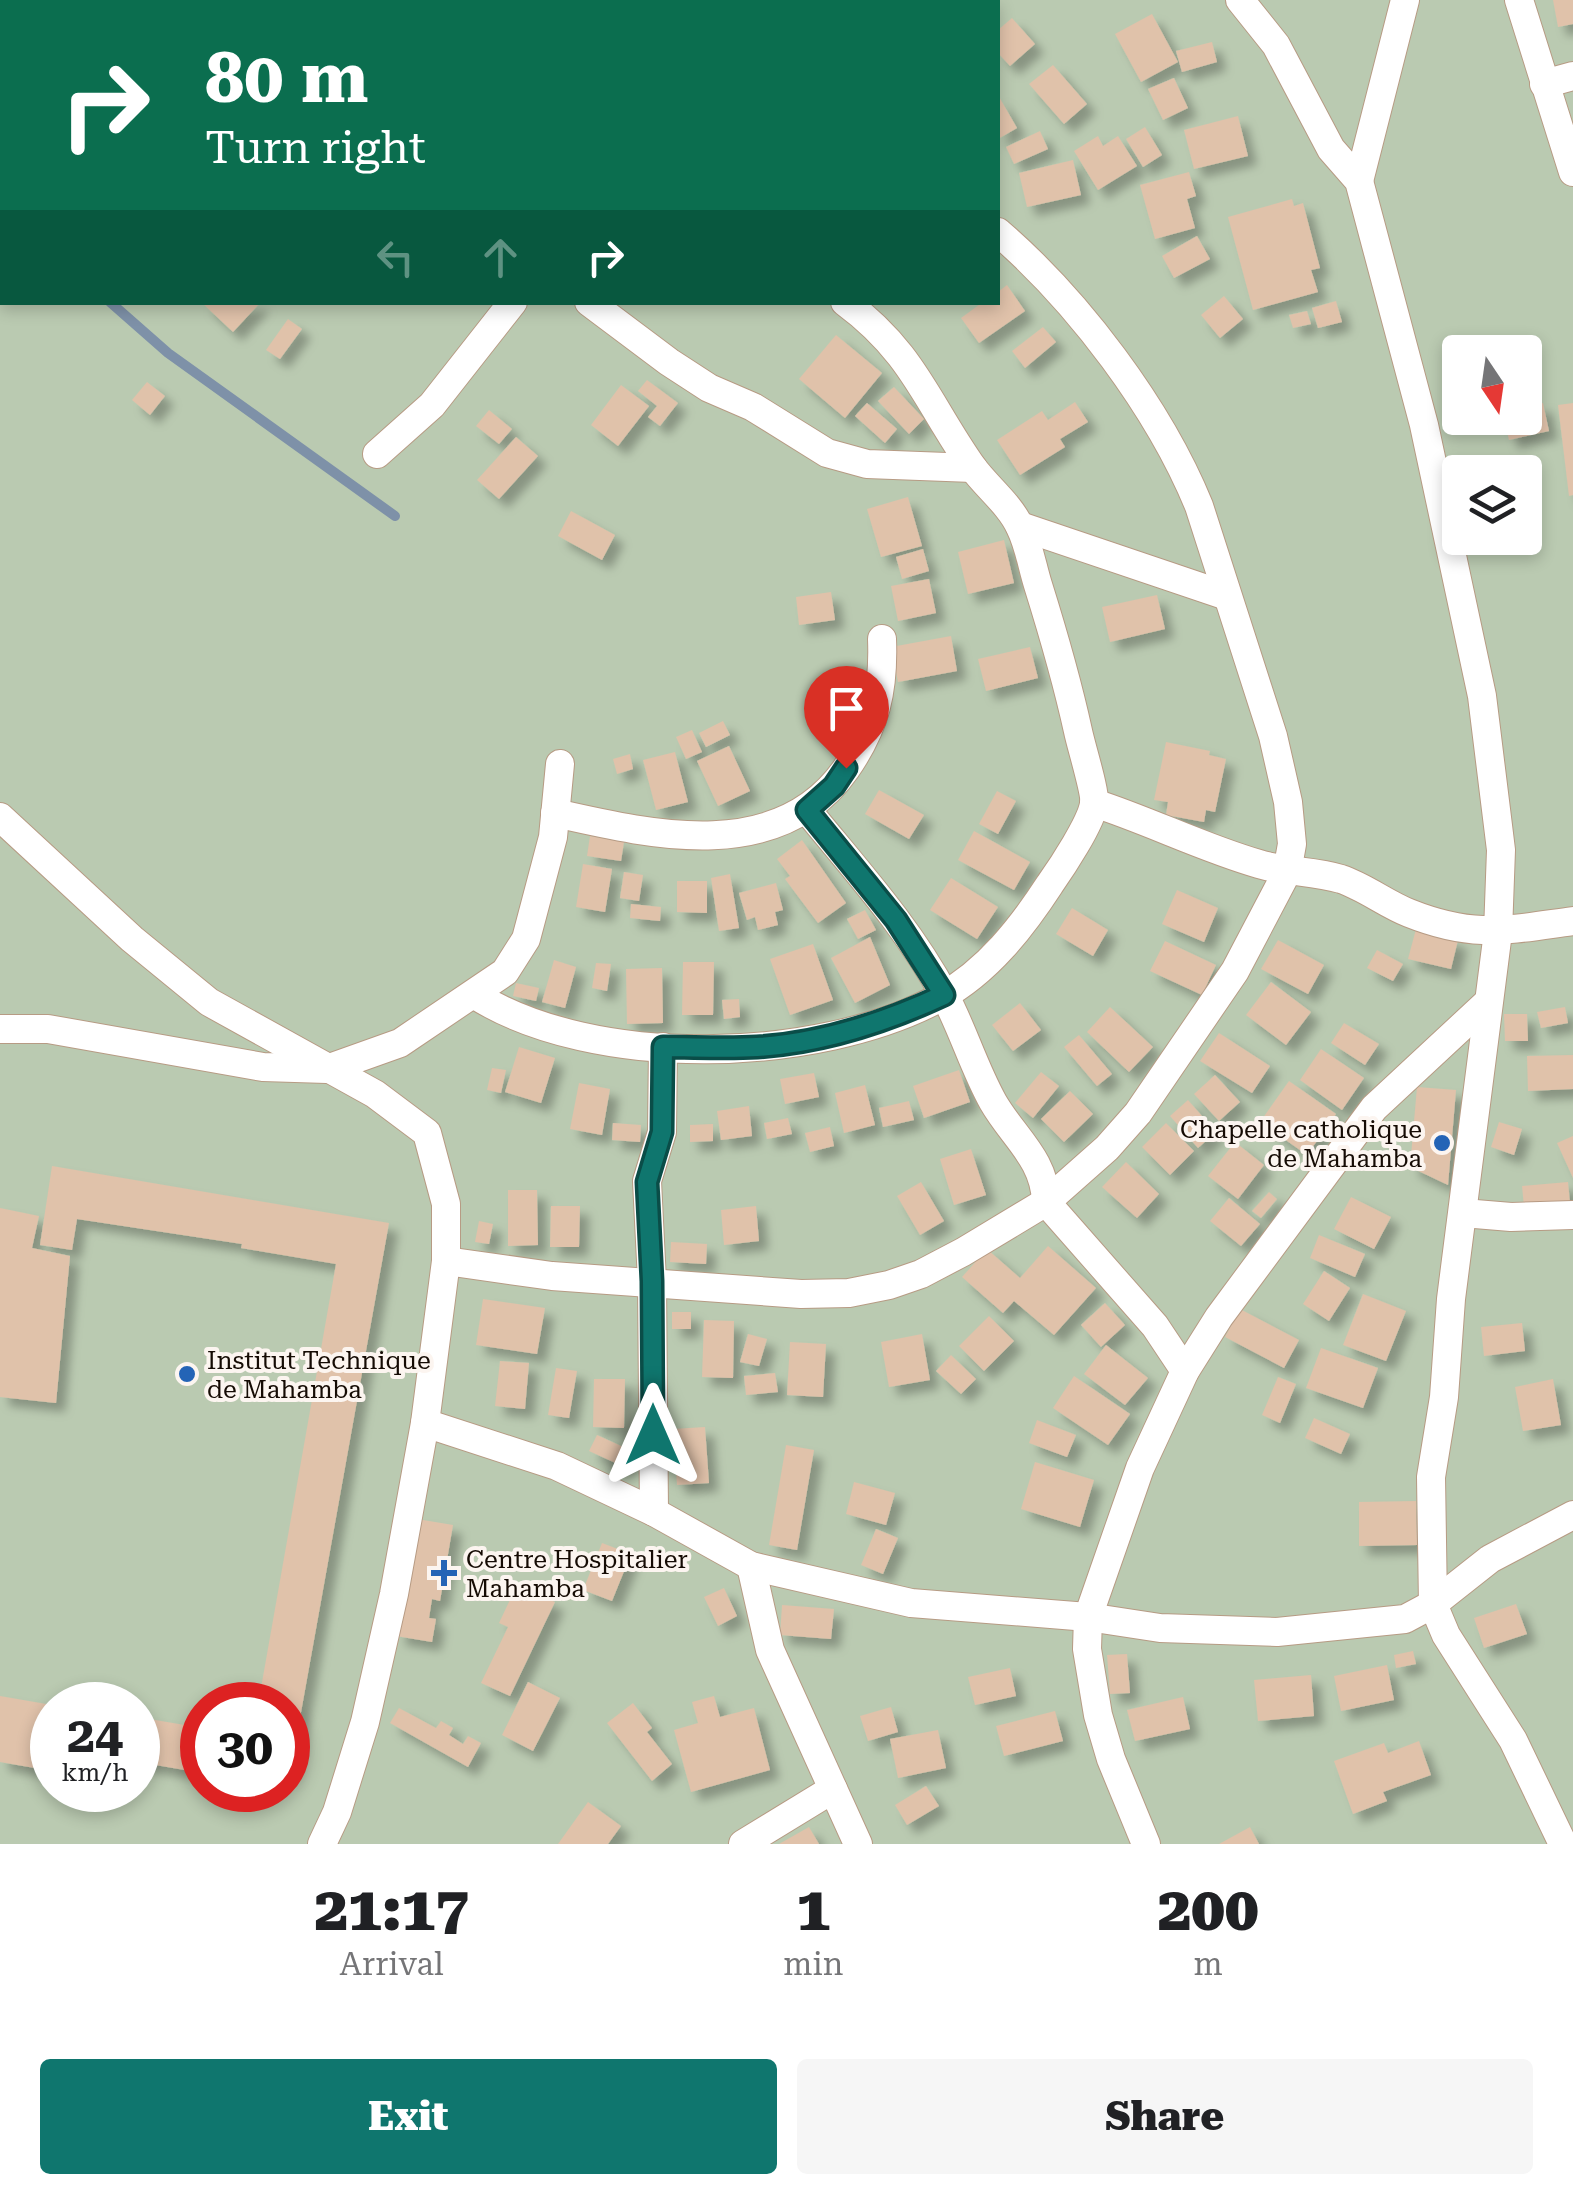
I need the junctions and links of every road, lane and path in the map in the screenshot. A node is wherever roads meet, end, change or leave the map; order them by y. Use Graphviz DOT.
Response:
graph roads {
  1 [pos="1240,0"];
  2 [pos="1405,0"];
  3 [pos="1519,0"];
  4 [pos="1573,76"];
  5 [pos="1544,84"];
  6 [pos="1573,172"];
  7 [pos="1359,181"];
  8 [pos="1000,234"];
  9 [pos="511,305"];
  10 [pos="593,305"];
  11 [pos="848,305"];
  12 [pos="377,454"];
  13 [pos="973,468"];
  14 [pos="1020,526"];
  15 [pos="1227,596"];
  16 [pos="882,638"];
  17 [pos="560,764"];
  18 [pos="1094,804"];
  19 [pos="807,810"];
  20 [pos="555,813"];
  21 [pos="0,817"];
  22 [pos="1288,872"];
  23 [pos="1573,921"];
  24 [pos="1498,932"];
  25 [pos="475,994"];
  26 [pos="944,995"];
  27 [pos="1487,1003"];
  28 [pos="0,1029"];
  29 [pos="663,1047"];
  30 [pos="328,1069"];
  31 [pos="1046,1202"];
  32 [pos="1463,1212"];
  33 [pos="1573,1215"];
  34 [pos="446,1261"];
  35 [pos="652,1281"];
  36 [pos="1185,1371"];
  37 [pos="425,1422"];
  38 [pos="654,1512"];
  39 [pos="1573,1514"];
  40 [pos="751,1566"];
  41 [pos="1433,1604"];
  42 [pos="1088,1617"];
  43 [pos="832,1789"];
  44 [pos="322,1844"];
  45 [pos="743,1844"];
  46 [pos="858,1844"];
  47 [pos="1146,1844"];
  48 [pos="1563,1844"];
  1 -- 7 [label="street"];
  2 -- 7 [label="street"];
  3 -- 5 [label="street"];
  4 -- 5 [label="street"];
  5 -- 6 [label="street"];
  7 -- 24 [label="street"];
  8 -- 15 [label="street"];
  9 -- 12 [label="street"];
  10 -- 13 [label="street"];
  11 -- 13 [label="street"];
  13 -- 14 [label="street"];
  14 -- 15 [label="street"];
  14 -- 18 [label="street"];
  15 -- 22 [label="street"];
  16 -- 19 [label="street"];
  17 -- 20 [label="street"];
  18 -- 22 [label="street"];
  18 -- 26 [label="street"];
  19 -- 20 [label="street"];
  19 -- 26 [label="street"];
  20 -- 25 [label="street"];
  21 -- 30 [label="street"];
  22 -- 24 [label="street"];
  22 -- 31 [label="street"];
  23 -- 24 [label="street"];
  24 -- 27 [label="street"];
  25 -- 29 [label="street"];
  25 -- 30 [label="street"];
  26 -- 29 [label="street"];
  26 -- 31 [label="street"];
  27 -- 32 [label="street"];
  27 -- 36 [label="street"];
  28 -- 30 [label="street"];
  29 -- 35 [label="street"];
  30 -- 34 [label="street"];
  31 -- 35 [label="street"];
  31 -- 36 [label="street"];
  32 -- 33 [label="street"];
  32 -- 41 [label="street"];
  34 -- 35 [label="street"];
  34 -- 37 [label="street"];
  35 -- 38 [label="street"];
  36 -- 42 [label="street"];
  37 -- 38 [label="street"];
  37 -- 44 [label="street"];
  38 -- 40 [label="street"];
  39 -- 41 [label="street"];
  40 -- 42 [label="street"];
  40 -- 43 [label="street"];
  41 -- 42 [label="street"];
  41 -- 48 [label="street"];
  42 -- 47 [label="street"];
  43 -- 45 [label="street"];
  43 -- 46 [label="street"];
}
